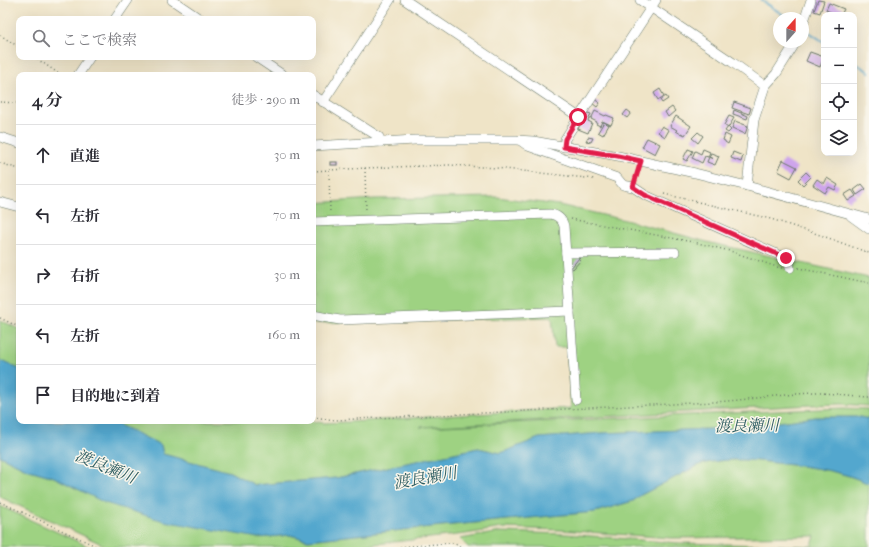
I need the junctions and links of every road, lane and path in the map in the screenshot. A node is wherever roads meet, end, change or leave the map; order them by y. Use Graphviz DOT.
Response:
graph roads {
  1 [pos="128,0"];
  2 [pos="172,0"];
  3 [pos="390,0"];
  4 [pos="404,0"];
  5 [pos="640,0"];
  6 [pos="811,0"];
  7 [pos="654,4"];
  8 [pos="807,12"];
  9 [pos="117,16"];
  10 [pos="196,16"];
  11 [pos="0,35"];
  12 [pos="16,45"];
  13 [pos="792,48"];
  14 [pos="38,60"];
  15 [pos="88,60"];
  16 [pos="260,60"];
  17 [pos="56,72"];
  18 [pos="80,72"];
  19 [pos="278,72"];
  20 [pos="766,86"];
  21 [pos="316,97"];
  22 [pos="0,102"];
  23 [pos="323,102"];
  24 [pos="16,103"];
  25 [pos="578,117"];
  26 [pos="0,136"];
  27 [pos="520,140"];
  28 [pos="16,141"];
  29 [pos="381,142"];
  30 [pos="316,146"];
  31 [pos="564,147"];
  32 [pos="641,161"];
  33 [pos="0,163"];
  34 [pos="16,168"];
  35 [pos="366,168"];
  36 [pos="329,170"];
  37 [pos="316,171"];
  38 [pos="598,180"];
  39 [pos="747,186"];
  40 [pos="633,187"];
  41 [pos="660,193"];
  42 [pos="0,202"];
  43 [pos="16,206"];
  44 [pos="847,213"];
  45 [pos="557,216"];
  46 [pos="869,219"];
  47 [pos="366,220"];
  48 [pos="330,221"];
  49 [pos="316,222"];
  50 [pos="869,229"];
  51 [pos="566,252"];
  52 [pos="675,252"];
  53 [pos="869,253"];
  54 [pos="790,268"];
  55 [pos="869,283"];
  56 [pos="570,312"];
  57 [pos="316,316"];
  58 [pos="0,318"];
  59 [pos="16,326"];
  60 [pos="869,397"];
  61 [pos="576,400"];
  62 [pos="316,417"];
  63 [pos="0,502"];
  64 [pos="98,547"];
  65 [pos="400,547"];
  66 [pos="461,547"];
  1 -- 9 [label="street"];
  2 -- 10 [label="street"];
  3 -- 23 [label="street"];
  4 -- 25 [label="street"];
  5 -- 7 [label="street"];
  6 -- 8 [label="street"];
  7 -- 20 [label="street"];
  7 -- 25 [label="street"];
  11 -- 12 [label="path"];
  13 -- 20 [label="street"];
  14 -- 17 [label="path"];
  15 -- 18 [label="street"];
  16 -- 19 [label="street"];
  20 -- 39 [label="street"];
  21 -- 23 [label="street"];
  22 -- 24 [label="path"];
  23 -- 29 [label="street"];
  25 -- 31 [label="street"];
  26 -- 28 [label="street"];
  27 -- 29 [label="street"];
  27 -- 31 [label="street"];
  27 -- 40 [label="street"];
  29 -- 30 [label="street"];
  31 -- 32 [label="street"];
  32 -- 39 [label="street"];
  32 -- 40 [label="path"];
  33 -- 34 [label="path"];
  35 -- 36 [label="path"];
  35 -- 38 [label="path"];
  35 -- 47 [label="path"];
  36 -- 37 [label="path"];
  36 -- 48 [label="path"];
  39 -- 44 [label="street"];
  40 -- 54 [label="street"];
  41 -- 53 [label="path"];
  42 -- 43 [label="street"];
  44 -- 46 [label="street"];
  44 -- 50 [label="street"];
  45 -- 47 [label="street"];
  45 -- 51 [label="street"];
  45 -- 54 [label="path"];
  47 -- 48 [label="street"];
  48 -- 49 [label="street"];
  51 -- 52 [label="street"];
  51 -- 56 [label="street"];
  54 -- 55 [label="path"];
  56 -- 57 [label="street"];
  56 -- 61 [label="street"];
  58 -- 59 [label="path"];
  60 -- 62 [label="path"];
  63 -- 64 [label="path"];
  65 -- 66 [label="path"];
}
